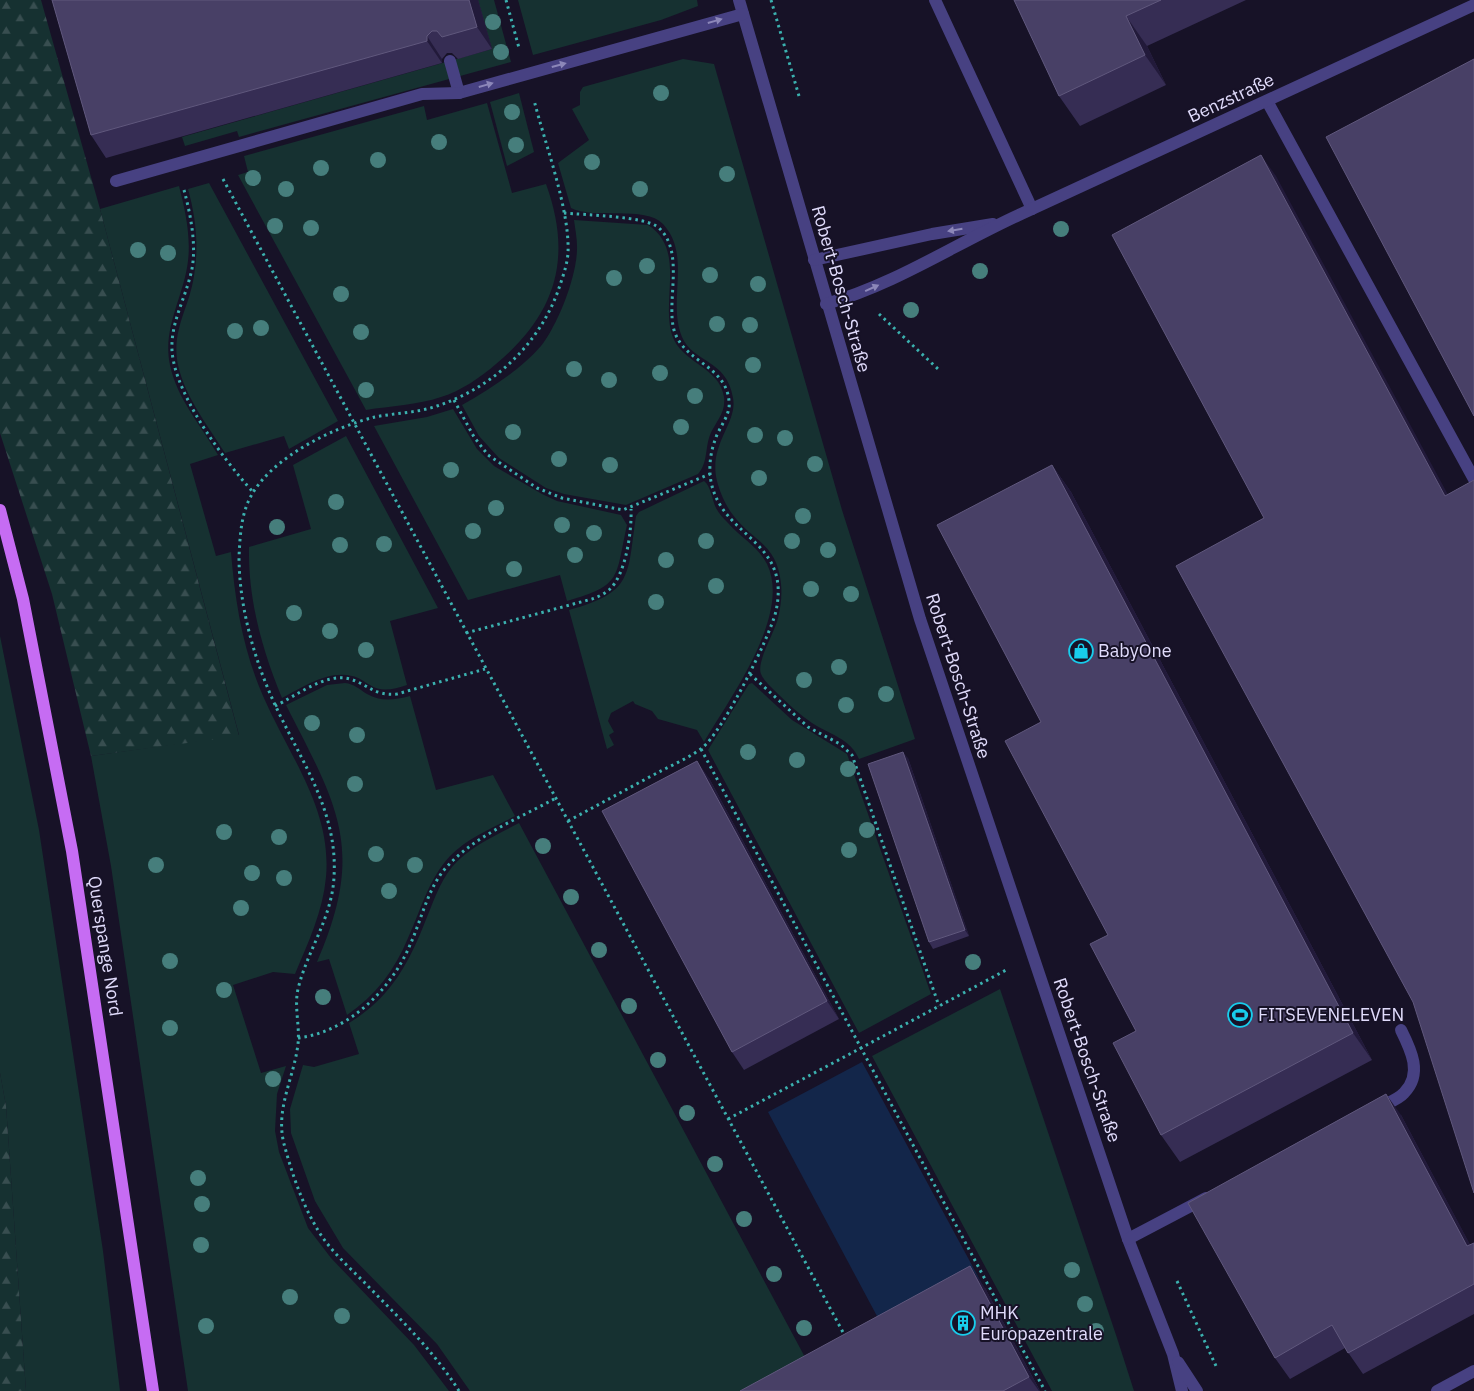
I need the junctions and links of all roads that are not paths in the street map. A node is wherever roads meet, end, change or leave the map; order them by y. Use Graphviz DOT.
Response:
graph roads {
  1 [pos="739,0"];
  2 [pos="935,0"];
  3 [pos="1474,5"];
  4 [pos="743,14"];
  5 [pos="450,61"];
  6 [pos="459,93"];
  7 [pos="1267,101"];
  8 [pos="116,181"];
  9 [pos="1032,209"];
  10 [pos="1003,222"];
  11 [pos="814,260"];
  12 [pos="826,304"];
  13 [pos="1474,480"];
  14 [pos="0,510"];
  15 [pos="1402,1030"];
  16 [pos="1360,1117"];
  17 [pos="1221,1190"];
  18 [pos="1128,1239"];
  19 [pos="1173,1354"];
  20 [pos="1474,1371"];
  21 [pos="153,1391"];
  22 [pos="1182,1391"];
  23 [pos="1197,1391"];
  24 [pos="1437,1391"];
  1 -- 4 [label="street, Robert-Bosch-Straße"];
  2 -- 9 [label="street"];
  3 -- 7 [label="street, Benzstraße"];
  6 -- 4 [label="street, one-way"];
  4 -- 11 [label="street, Robert-Bosch-Straße"];
  5 -- 6 [label="street"];
  6 -- 8 [label="street"];
  7 -- 9 [label="street, Benzstraße"];
  7 -- 13 [label="street"];
  9 -- 10 [label="street, Benzstraße"];
  10 -- 11 [label="street, Benzstraße, one-way"];
  12 -- 10 [label="street, Benzstraße, one-way"];
  11 -- 12 [label="street, Robert-Bosch-Straße"];
  12 -- 18 [label="street, Robert-Bosch-Straße"];
  14 -- 21 [label="main road, Querspange Nord"];
  15 -- 16 [label="street"];
  17 -- 18 [label="street"];
  18 -- 19 [label="street, Robert-Bosch-Straße"];
  19 -- 22 [label="street, Robert-Bosch-Straße"];
  19 -- 23 [label="street, Robert-Bosch-Straße"];
  20 -- 24 [label="street"];
}
